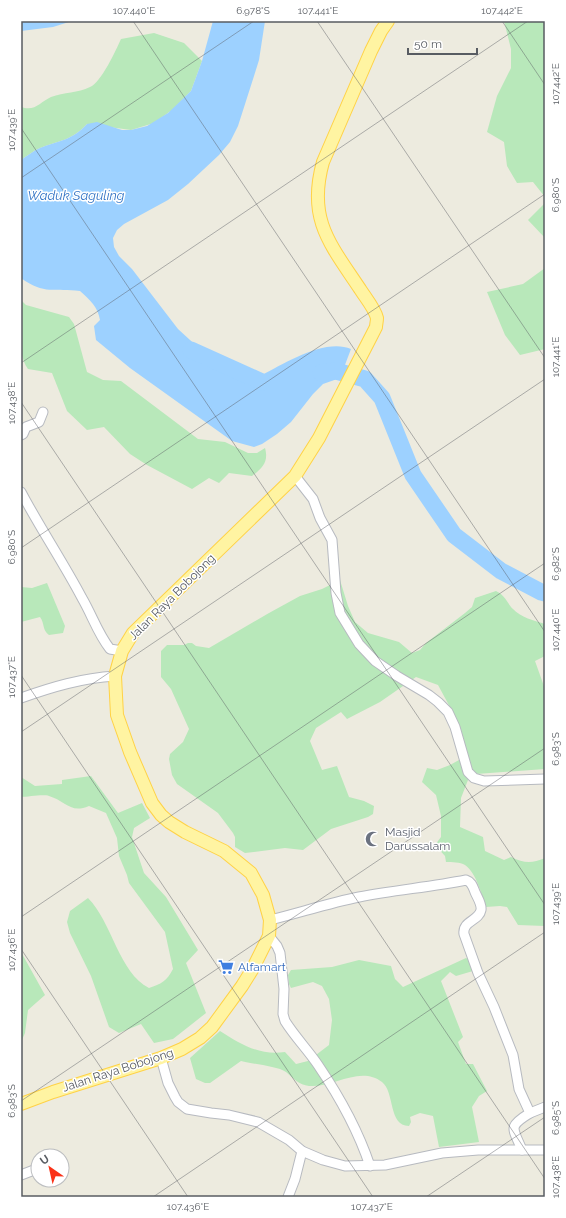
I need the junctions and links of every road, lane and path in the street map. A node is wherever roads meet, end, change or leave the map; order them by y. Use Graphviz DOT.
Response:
graph roads {
  1 [pos="388,21"];
  2 [pos="43,412"];
  3 [pos="21,435"];
  4 [pos="295,476"];
  5 [pos="21,492"];
  6 [pos="122,651"];
  7 [pos="115,676"];
  8 [pos="21,698"];
  9 [pos="545,779"];
  10 [pos="270,920"];
  11 [pos="269,936"];
  12 [pos="161,1058"];
  13 [pos="21,1104"];
  14 [pos="545,1107"];
  15 [pos="530,1113"];
  16 [pos="522,1150"];
  17 [pos="545,1150"];
  18 [pos="302,1151"];
  19 [pos="370,1166"];
  20 [pos="288,1197"];
  1 -- 4 [label="main road, Jalan Raya Bobojong"];
  2 -- 3 [label="street"];
  4 -- 6 [label="main road, Jalan Raya Bobojong"];
  4 -- 9 [label="street"];
  5 -- 6 [label="street"];
  6 -- 7 [label="main road, Jalan Raya Bobojong"];
  7 -- 8 [label="street"];
  7 -- 10 [label="main road, Jalan Raya Bobojong"];
  10 -- 11 [label="main road, Jalan Raya Bobojong"];
  10 -- 15 [label="street"];
  11 -- 12 [label="main road, Jalan Raya Bobojong"];
  11 -- 19 [label="street"];
  12 -- 13 [label="main road, Jalan Raya Bobojong"];
  12 -- 18 [label="street"];
  14 -- 15 [label="street"];
  15 -- 16 [label="street"];
  16 -- 17 [label="street"];
  16 -- 19 [label="street"];
  18 -- 19 [label="street"];
  18 -- 20 [label="street"];
}
